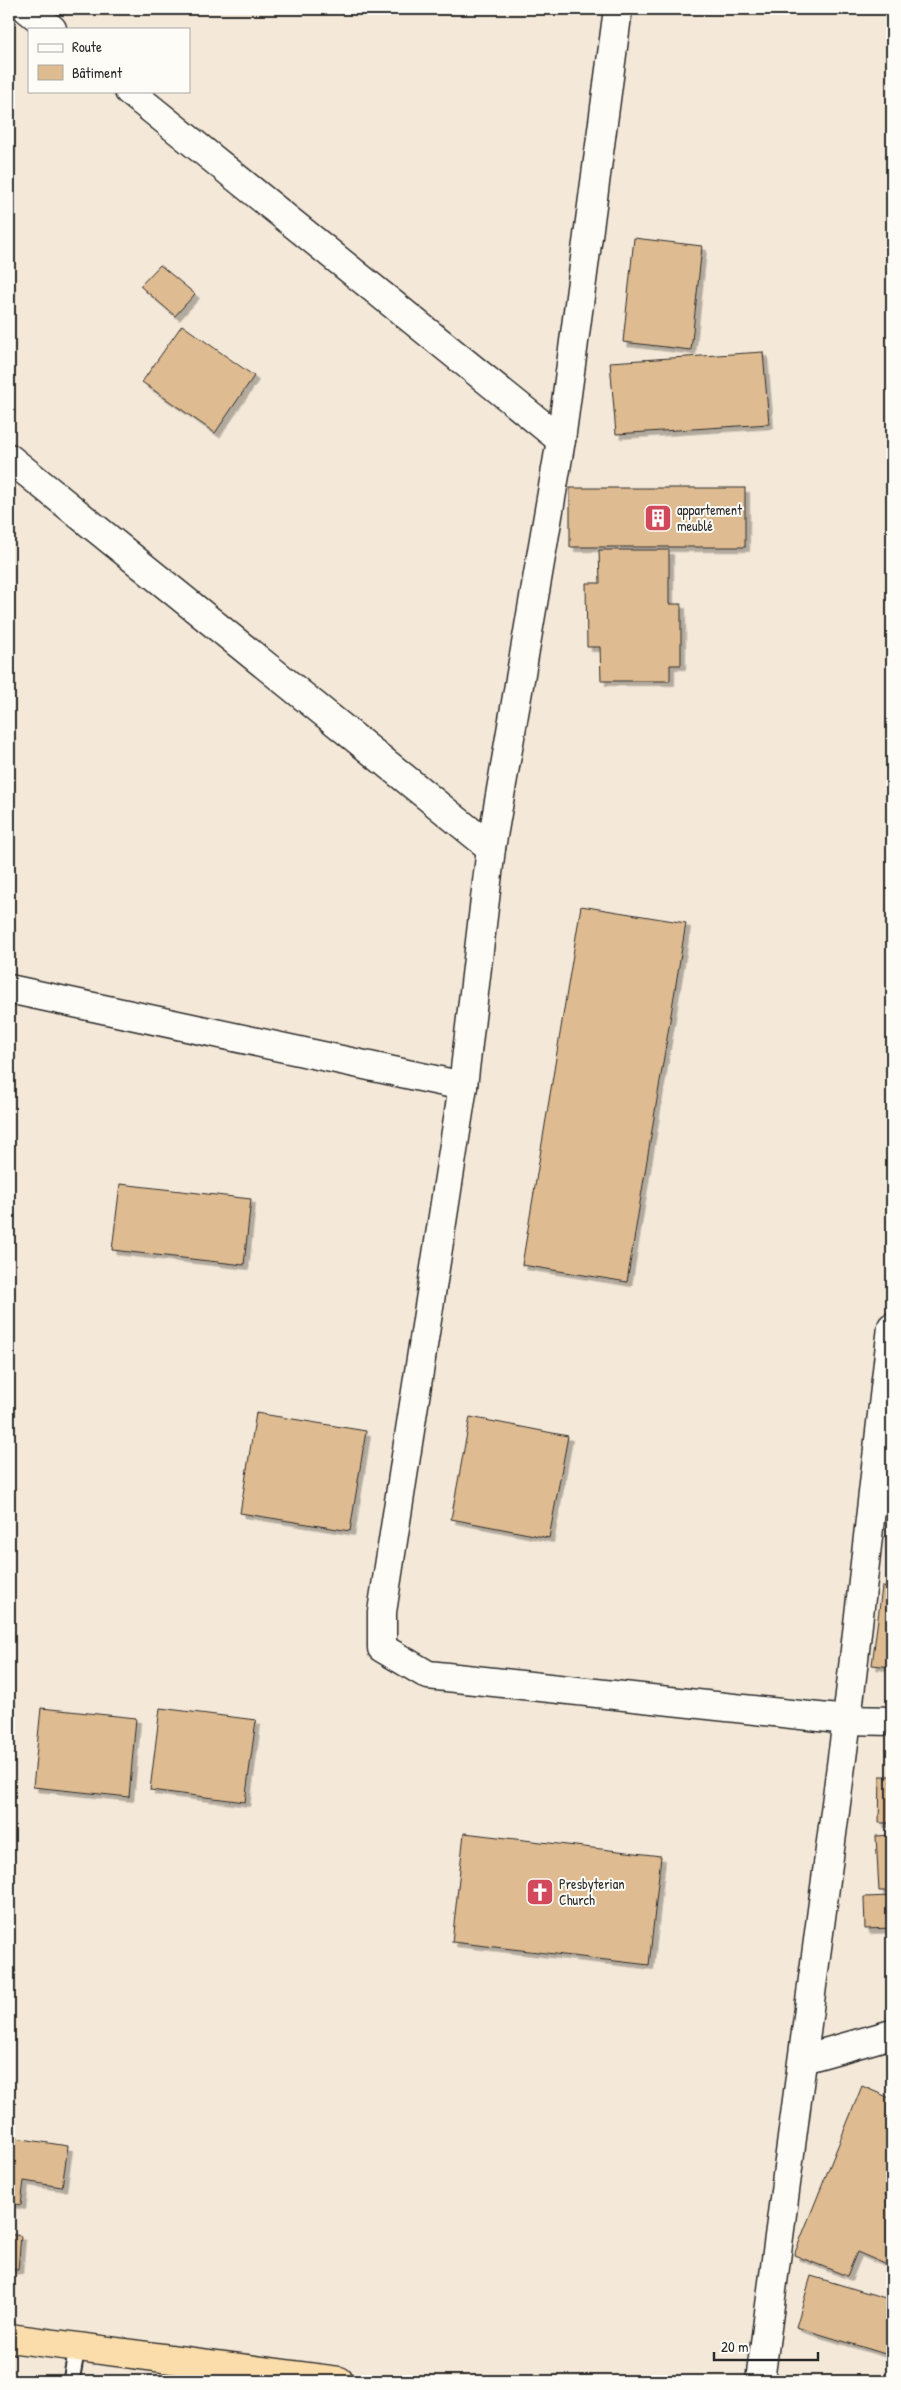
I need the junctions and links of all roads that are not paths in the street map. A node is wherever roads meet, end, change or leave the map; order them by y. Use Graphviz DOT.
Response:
graph roads {
  1 [pos="27,9"];
  2 [pos="618,9"];
  3 [pos="51,28"];
  4 [pos="130,92"];
  5 [pos="561,440"];
  6 [pos="9,458"];
  7 [pos="491,848"];
  8 [pos="9,989"];
  9 [pos="463,1086"];
  10 [pos="892,1327"];
  11 [pos="847,1720"];
  12 [pos="892,1721"];
  13 [pos="892,2034"];
  14 [pos="803,2059"];
  15 [pos="9,2338"];
  16 [pos="77,2348"];
  17 [pos="71,2381"];
  18 [pos="339,2381"];
  19 [pos="760,2381"];
  1 -- 3 [label="street"];
  2 -- 5 [label="street"];
  4 -- 5 [label="street"];
  5 -- 7 [label="street"];
  6 -- 7 [label="street"];
  7 -- 9 [label="street"];
  8 -- 9 [label="street"];
  9 -- 11 [label="street"];
  10 -- 11 [label="street"];
  11 -- 12 [label="street"];
  11 -- 14 [label="street"];
  13 -- 14 [label="street"];
  14 -- 19 [label="street"];
  15 -- 16 [label="highway"];
  16 -- 17 [label="lane"];
  16 -- 18 [label="highway"];
}
